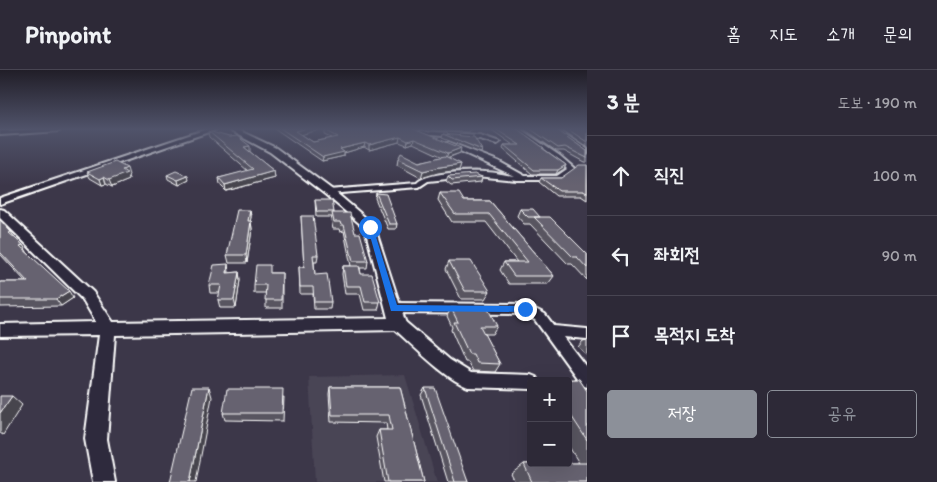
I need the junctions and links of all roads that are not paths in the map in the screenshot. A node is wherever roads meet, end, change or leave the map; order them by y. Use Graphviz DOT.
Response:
graph roads {
  1 [pos="154,148"];
  2 [pos="270,148"];
  3 [pos="458,148"];
  4 [pos="546,148"];
  5 [pos="558,157"];
  6 [pos="580,165"];
  7 [pos="524,178"];
  8 [pos="328,192"];
  9 [pos="0,201"];
  10 [pos="0,212"];
  11 [pos="394,308"];
  12 [pos="398,324"];
  13 [pos="108,328"];
  14 [pos="0,330"];
  15 [pos="552,331"];
  16 [pos="587,334"];
  17 [pos="587,381"];
  18 [pos="527,382"];
  19 [pos="572,382"];
  20 [pos="104,482"];
  1 -- 9 [label="main road"];
  2 -- 8 [label="main road"];
  3 -- 7 [label="street"];
  4 -- 5 [label="street"];
  5 -- 6 [label="street"];
  5 -- 7 [label="street"];
  7 -- 8 [label="street"];
  8 -- 11 [label="main road"];
  10 -- 13 [label="main road"];
  11 -- 12 [label="main road"];
  11 -- 15 [label="street"];
  12 -- 13 [label="main road"];
  12 -- 18 [label="street"];
  13 -- 14 [label="main road"];
  13 -- 20 [label="main road"];
  15 -- 16 [label="street"];
  15 -- 17 [label="street"];
  17 -- 19 [label="street"];
}
